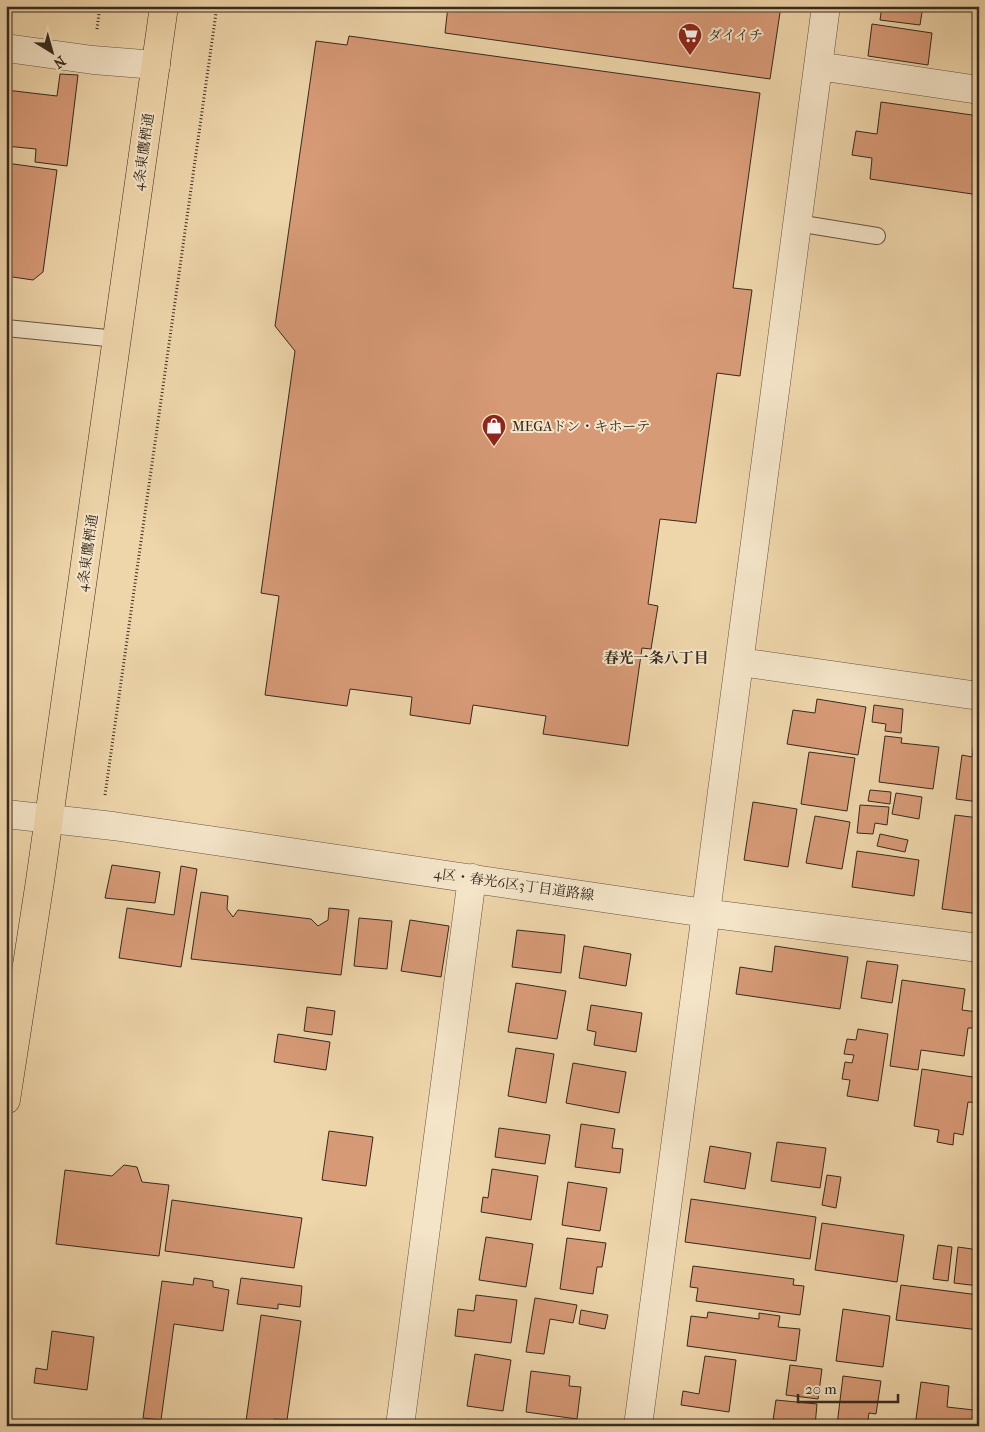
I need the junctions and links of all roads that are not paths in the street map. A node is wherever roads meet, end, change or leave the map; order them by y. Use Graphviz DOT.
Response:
graph roads {
  1 [pos="164,6"];
  2 [pos="826,6"];
  3 [pos="6,48"];
  4 [pos="156,65"];
  5 [pos="818,66"];
  6 [pos="979,90"];
  7 [pos="797,223"];
  8 [pos="877,236"];
  9 [pos="6,328"];
  10 [pos="117,339"];
  11 [pos="740,662"];
  12 [pos="979,696"];
  13 [pos="6,814"];
  14 [pos="49,819"];
  15 [pos="472,878"];
  16 [pos="705,913"];
  17 [pos="979,948"];
  18 [pos="6,1100"];
  19 [pos="400,1426"];
  20 [pos="638,1426"];
  1 -- 4 [label="highway, 4条東鷹栖通"];
  2 -- 5 [label="street"];
  3 -- 4 [label="street"];
  4 -- 10 [label="highway, 4条東鷹栖通"];
  5 -- 6 [label="street"];
  5 -- 7 [label="street"];
  7 -- 8 [label="lane"];
  7 -- 11 [label="street"];
  9 -- 10 [label="lane"];
  10 -- 14 [label="highway, 4条東鷹栖通"];
  11 -- 12 [label="street"];
  11 -- 16 [label="street"];
  13 -- 14 [label="street, 4区・春光6区3丁目道路線"];
  14 -- 15 [label="street, 4区・春光6区3丁目道路線"];
  14 -- 18 [label="highway, 4条東鷹栖通"];
  15 -- 16 [label="street, 4区・春光6区3丁目道路線"];
  15 -- 19 [label="street"];
  16 -- 17 [label="street, 4区・春光6区3丁目道路線"];
  16 -- 20 [label="street"];
}
